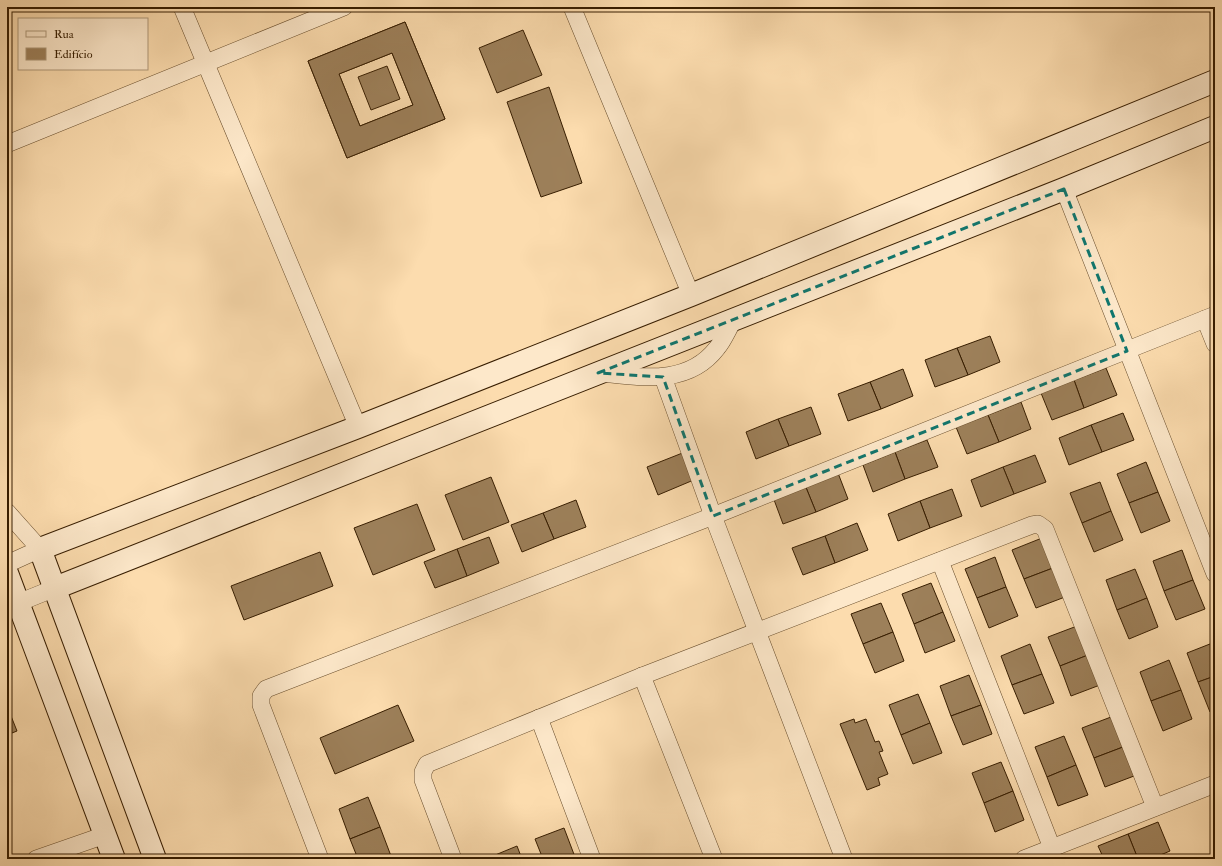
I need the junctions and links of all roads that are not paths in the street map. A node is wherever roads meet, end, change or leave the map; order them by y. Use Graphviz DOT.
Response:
graph roads {
  1 [pos="182,7"];
  2 [pos="344,7"];
  3 [pos="572,7"];
  4 [pos="205,63"];
  5 [pos="1215,81"];
  6 [pos="1215,127"];
  7 [pos="7,144"];
  8 [pos="1064,188"];
  9 [pos="691,295"];
  10 [pos="1210,317"];
  11 [pos="734,319"];
  12 [pos="1215,344"];
  13 [pos="1128,350"];
  14 [pos="598,373"];
  15 [pos="663,377"];
  16 [pos="358,427"];
  17 [pos="7,512"];
  18 [pos="713,516"];
  19 [pos="40,549"];
  20 [pos="940,561"];
  21 [pos="7,564"];
  22 [pos="7,574"];
  23 [pos="1215,574"];
  24 [pos="55,588"];
  25 [pos="13,605"];
  26 [pos="758,631"];
  27 [pos="642,676"];
  28 [pos="540,718"];
  29 [pos="1215,784"];
  30 [pos="1155,807"];
  31 [pos="105,835"];
  32 [pos="1052,848"];
  33 [pos="36,859"];
  34 [pos="114,859"];
  35 [pos="155,859"];
  36 [pos="320,859"];
  37 [pos="454,859"];
  38 [pos="592,859"];
  39 [pos="714,859"];
  40 [pos="844,859"];
  41 [pos="1024,859"];
  1 -- 4 [label="street"];
  2 -- 4 [label="street"];
  3 -- 9 [label="street"];
  4 -- 7 [label="street"];
  4 -- 16 [label="street"];
  5 -- 9 [label="street"];
  6 -- 8 [label="street"];
  8 -- 11 [label="street"];
  8 -- 13 [label="street"];
  9 -- 16 [label="street"];
  10 -- 12 [label="street"];
  10 -- 13 [label="street"];
  11 -- 14 [label="street"];
  11 -- 15 [label="street"];
  13 -- 18 [label="street"];
  13 -- 23 [label="street"];
  14 -- 15 [label="street"];
  14 -- 24 [label="street"];
  15 -- 18 [label="street"];
  16 -- 19 [label="street"];
  17 -- 19 [label="street"];
  18 -- 26 [label="street"];
  18 -- 36 [label="street"];
  19 -- 21 [label="street"];
  19 -- 24 [label="street"];
  20 -- 26 [label="street"];
  20 -- 30 [label="street"];
  20 -- 32 [label="street"];
  22 -- 25 [label="street"];
  24 -- 25 [label="street"];
  24 -- 35 [label="street"];
  25 -- 31 [label="street"];
  26 -- 27 [label="street"];
  26 -- 40 [label="street"];
  27 -- 28 [label="street"];
  27 -- 39 [label="street"];
  28 -- 37 [label="street"];
  28 -- 38 [label="street"];
  29 -- 30 [label="street"];
  30 -- 32 [label="street"];
  31 -- 33 [label="street"];
  31 -- 34 [label="street"];
  32 -- 41 [label="street"];
}
